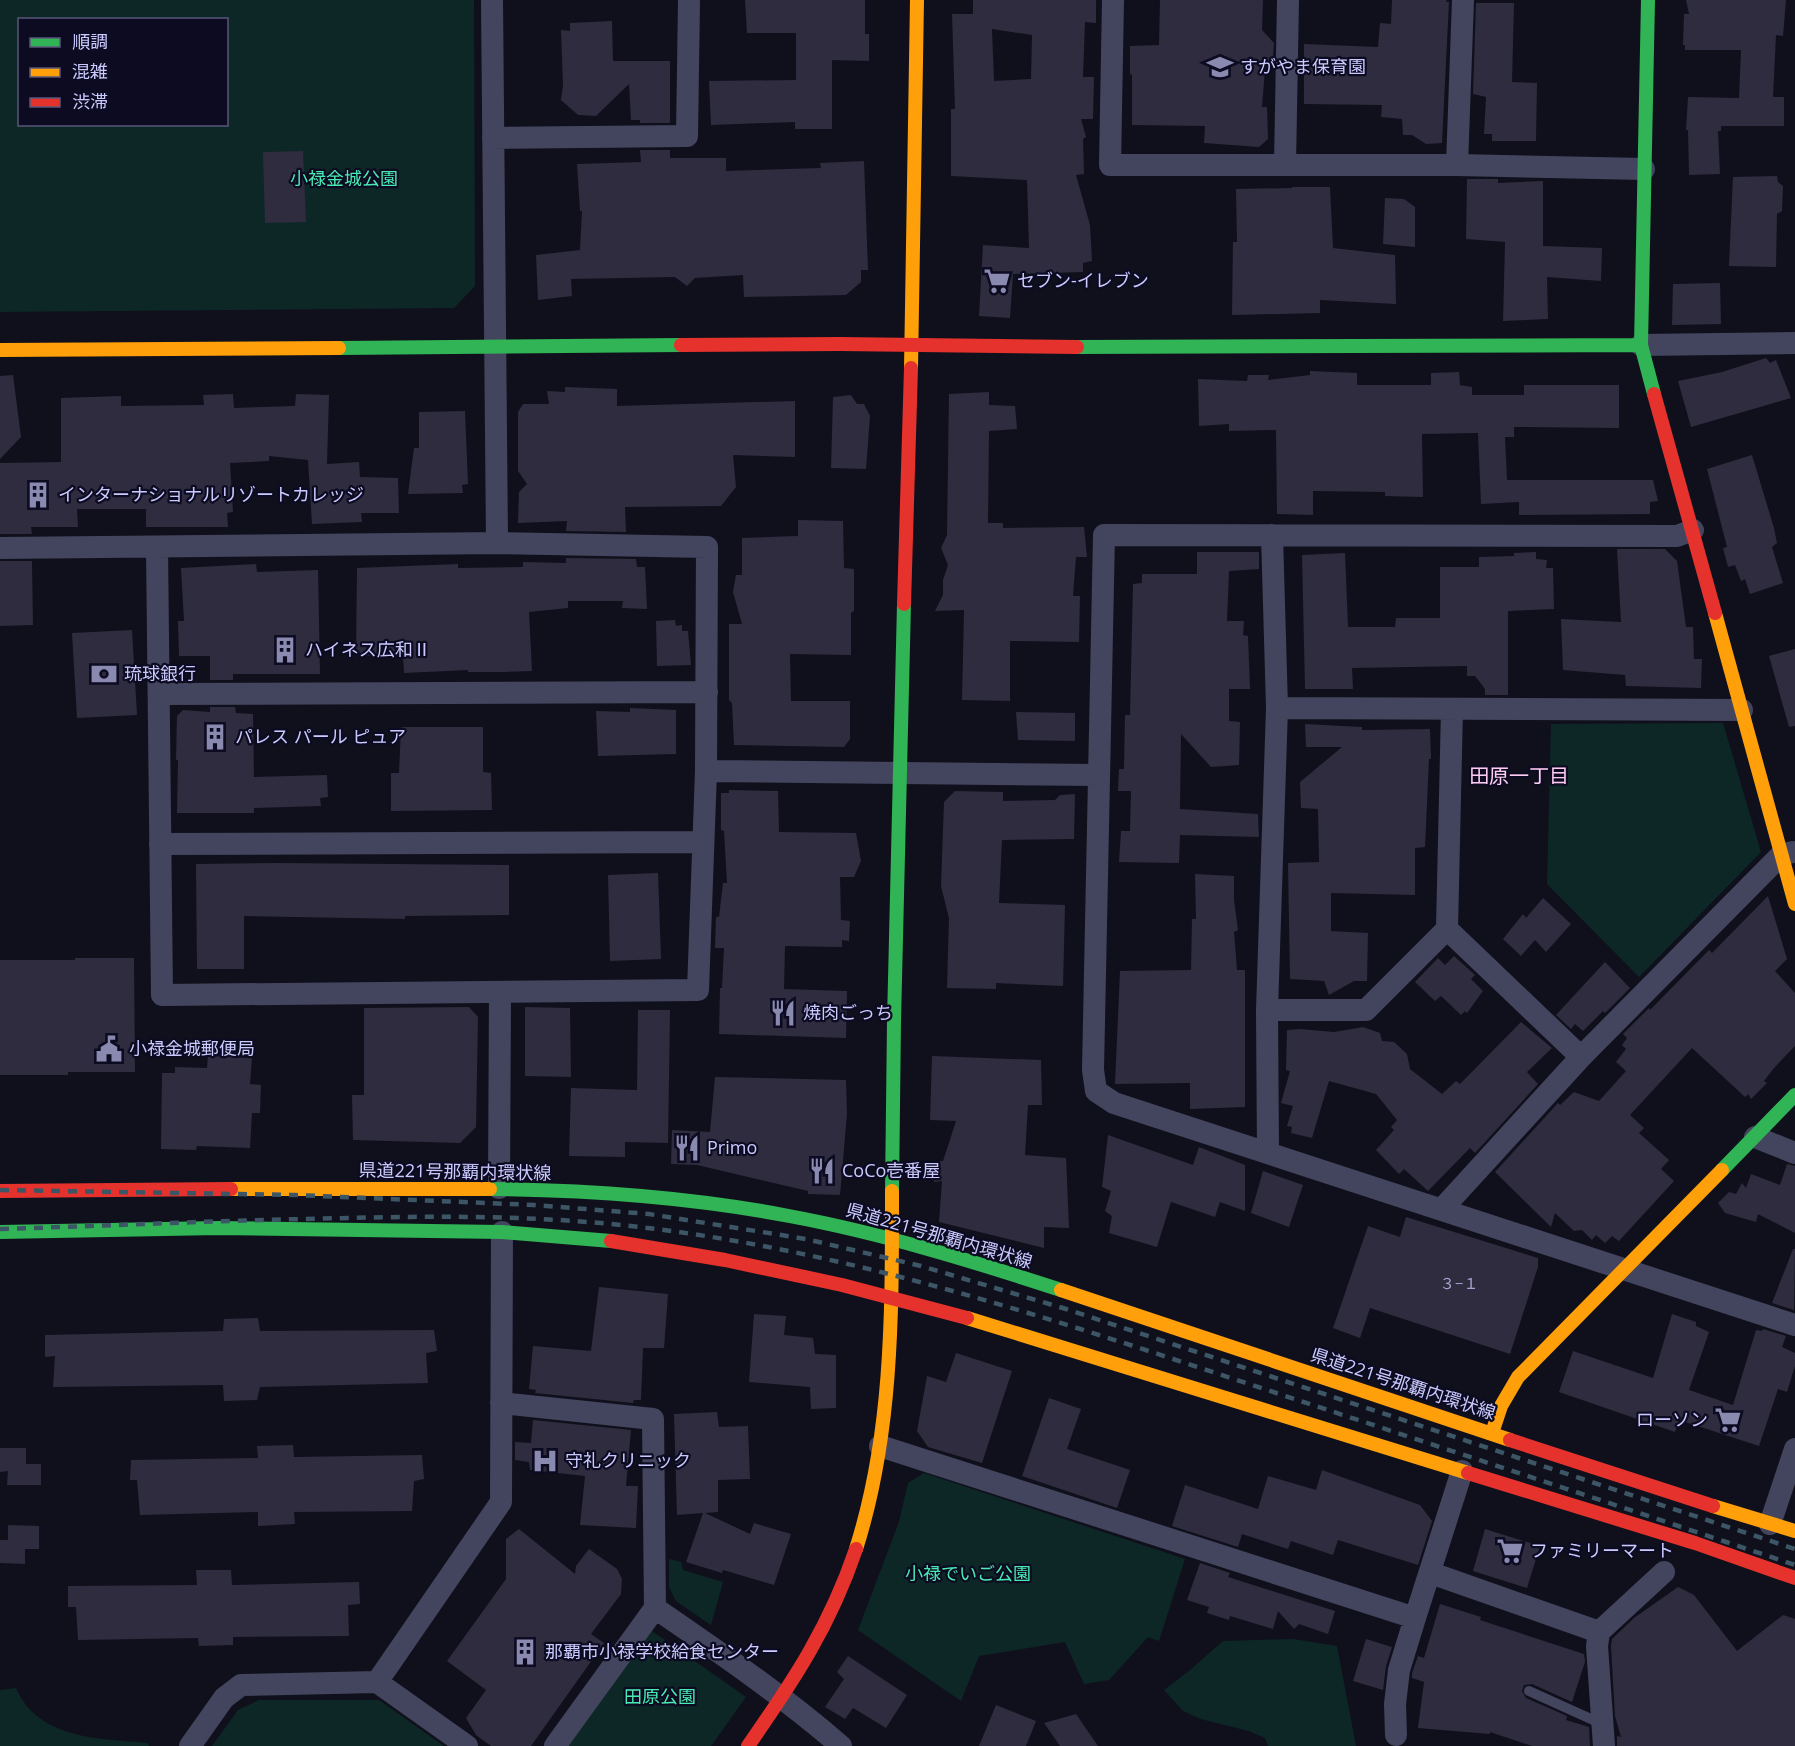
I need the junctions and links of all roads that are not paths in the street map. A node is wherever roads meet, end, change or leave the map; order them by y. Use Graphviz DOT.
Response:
graph roads {
  1 [pos="492,0"];
  2 [pos="689,0"];
  3 [pos="917,0"];
  4 [pos="1113,0"];
  5 [pos="1288,0"];
  6 [pos="1463,0"];
  7 [pos="1648,0"];
  8 [pos="493,138"];
  9 [pos="1285,164"];
  10 [pos="1457,165"];
  11 [pos="1644,170"];
  12 [pos="1795,343"];
  13 [pos="910,345"];
  14 [pos="1641,345"];
  15 [pos="496,346"];
  16 [pos="0,350"];
  17 [pos="1693,530"];
  18 [pos="1272,535"];
  19 [pos="497,543"];
  20 [pos="157,547"];
  21 [pos="0,548"];
  22 [pos="707,692"];
  23 [pos="159,694"];
  24 [pos="1277,708"];
  25 [pos="1452,709"];
  26 [pos="1742,710"];
  27 [pos="706,771"];
  28 [pos="899,772"];
  29 [pos="1098,775"];
  30 [pos="703,842"];
  31 [pos="160,844"];
  32 [pos="1788,853"];
  33 [pos="1795,904"];
  34 [pos="1447,929"];
  35 [pos="500,993"];
  36 [pos="1267,1010"];
  37 [pos="1581,1057"];
  38 [pos="1795,1095"];
  39 [pos="1755,1137"];
  40 [pos="1268,1152"];
  41 [pos="1795,1153"];
  42 [pos="499,1188"];
  43 [pos="0,1191"];
  44 [pos="1442,1209"];
  45 [pos="0,1232"];
  46 [pos="502,1232"];
  47 [pos="892,1238"];
  48 [pos="1625,1270"];
  49 [pos="892,1297"];
  50 [pos="1795,1325"];
  51 [pos="501,1403"];
  52 [pos="1492,1433"];
  53 [pos="880,1446"];
  54 [pos="1795,1449"];
  55 [pos="1462,1471"];
  56 [pos="1770,1524"];
  57 [pos="1795,1531"];
  58 [pos="1664,1572"];
  59 [pos="1431,1573"];
  60 [pos="1795,1578"];
  61 [pos="655,1608"];
  62 [pos="1415,1618"];
  63 [pos="1599,1632"];
  64 [pos="376,1682"];
  65 [pos="1529,1691"];
  66 [pos="782,1696"];
  67 [pos="1396,1735"];
  68 [pos="1603,1735"];
  69 [pos="190,1746"];
  70 [pos="467,1746"];
  71 [pos="555,1746"];
  72 [pos="747,1746"];
  73 [pos="841,1746"];
  1 -- 8 [label="street"];
  2 -- 8 [label="street"];
  3 -- 13 [label="street"];
  4 -- 9 [label="street"];
  5 -- 9 [label="street"];
  6 -- 10 [label="street"];
  7 -- 11 [label="street"];
  8 -- 15 [label="street"];
  9 -- 10 [label="street"];
  10 -- 11 [label="street"];
  11 -- 14 [label="street"];
  12 -- 14 [label="street"];
  13 -- 14 [label="street"];
  13 -- 15 [label="street"];
  13 -- 28 [label="street"];
  14 -- 17 [label="street"];
  15 -- 16 [label="street"];
  15 -- 19 [label="street"];
  17 -- 18 [label="street"];
  17 -- 26 [label="street"];
  18 -- 24 [label="street"];
  18 -- 29 [label="street"];
  19 -- 20 [label="street"];
  19 -- 22 [label="street"];
  20 -- 21 [label="street"];
  20 -- 23 [label="street"];
  22 -- 23 [label="street"];
  22 -- 27 [label="street"];
  23 -- 31 [label="street"];
  24 -- 25 [label="street"];
  24 -- 36 [label="street"];
  25 -- 26 [label="street"];
  25 -- 34 [label="street"];
  26 -- 32 [label="street"];
  27 -- 28 [label="street"];
  27 -- 30 [label="street"];
  28 -- 29 [label="street"];
  28 -- 47 [label="street"];
  29 -- 40 [label="street"];
  30 -- 31 [label="street"];
  30 -- 35 [label="street"];
  31 -- 35 [label="street"];
  32 -- 33 [label="street"];
  32 -- 37 [label="street"];
  34 -- 36 [label="street"];
  34 -- 37 [label="street"];
  35 -- 42 [label="street"];
  36 -- 40 [label="street"];
  37 -- 44 [label="street"];
  38 -- 39 [label="street"];
  39 -- 41 [label="street"];
  39 -- 48 [label="street"];
  40 -- 44 [label="street"];
  42 -- 43 [label="street, 県道221号那覇内環状線"];
  42 -- 47 [label="street, 県道221号那覇内環状線"];
  44 -- 48 [label="street"];
  45 -- 46 [label="street"];
  46 -- 49 [label="street"];
  46 -- 51 [label="street"];
  47 -- 49 [label="street"];
  47 -- 52 [label="street, 県道221号那覇内環状線"];
  48 -- 50 [label="street"];
  48 -- 52 [label="street"];
  49 -- 53 [label="street"];
  49 -- 55 [label="street"];
  51 -- 61 [label="street"];
  51 -- 64 [label="street"];
  52 -- 56 [label="street, 県道221号那覇内環状線"];
  53 -- 62 [label="street"];
  53 -- 66 [label="street"];
  54 -- 56 [label="street"];
  55 -- 59 [label="street"];
  55 -- 60 [label="street"];
  56 -- 57 [label="street, 県道221号那覇内環状線"];
  58 -- 63 [label="street"];
  59 -- 62 [label="street"];
  59 -- 63 [label="street"];
  61 -- 66 [label="street"];
  61 -- 71 [label="street"];
  62 -- 67 [label="street"];
  63 -- 68 [label="street"];
  64 -- 69 [label="street"];
  64 -- 70 [label="street"];
  65 -- 68 [label="lane"];
  66 -- 72 [label="street"];
  66 -- 73 [label="street"];
}
